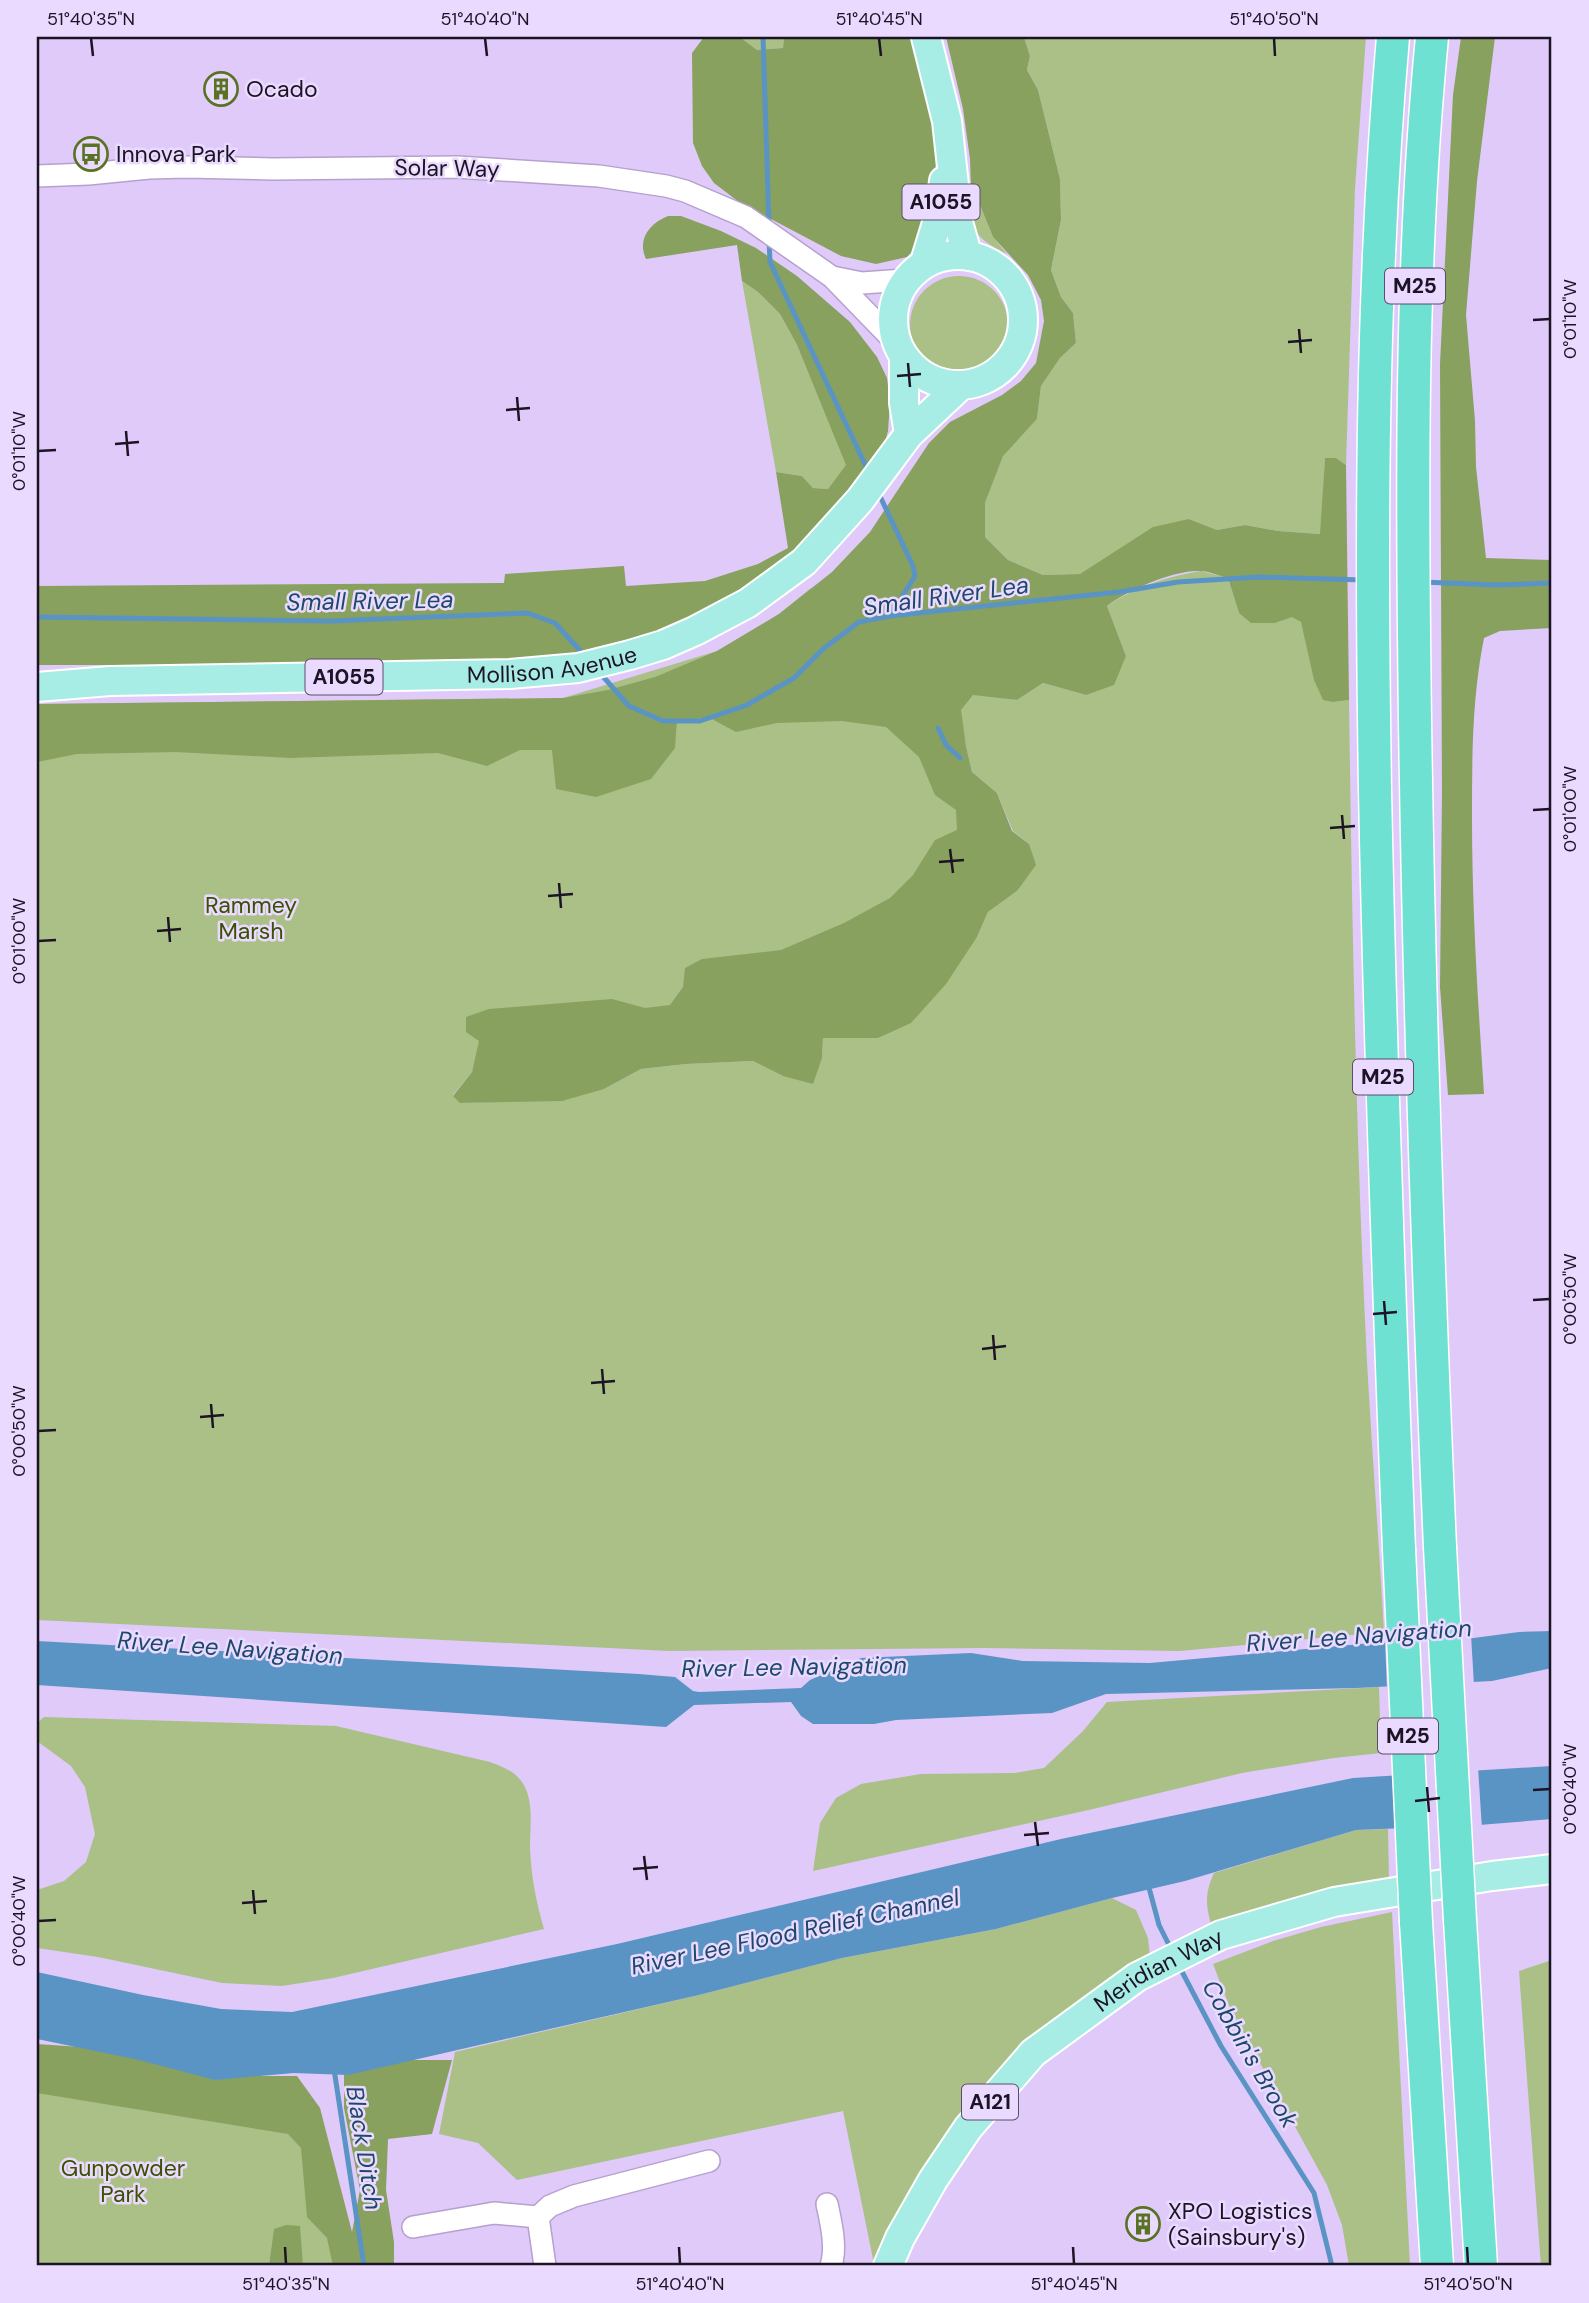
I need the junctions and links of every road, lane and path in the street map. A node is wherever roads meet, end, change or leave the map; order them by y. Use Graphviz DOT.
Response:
graph roads {
  1 [pos="926,37"];
  2 [pos="1393,37"];
  3 [pos="1432,37"];
  4 [pos="950,141"];
  5 [pos="37,176"];
  6 [pos="967,254"];
  7 [pos="915,272"];
  8 [pos="832,277"];
  9 [pos="900,351"];
  10 [pos="960,386"];
  11 [pos="909,434"];
  12 [pos="37,668"];
  13 [pos="110,681"];
  14 [pos="37,687"];
  15 [pos="1552,1869"];
  16 [pos="709,2161"];
  17 [pos="827,2204"];
  18 [pos="538,2217"];
  19 [pos="413,2227"];
  20 [pos="545,2266"];
  21 [pos="831,2266"];
  22 [pos="888,2266"];
  23 [pos="1437,2266"];
  24 [pos="1481,2266"];
  1 -- 4 [label="main road, A1055"];
  2 -- 23 [label="highway, M25, bridge"];
  3 -- 24 [label="highway, M25, bridge"];
  4 -- 6 [label="main road, A1055"];
  4 -- 7 [label="main road, A1055"];
  5 -- 8 [label="street, Solar Way"];
  6 -- 7 [label="main road"];
  6 -- 10 [label="main road, Mollison Avenue"];
  7 -- 8 [label="street, Solar Way"];
  7 -- 9 [label="main road"];
  8 -- 9 [label="street, Solar Way"];
  9 -- 10 [label="main road"];
  9 -- 11 [label="main road"];
  10 -- 11 [label="main road, Mollison Avenue / A1055"];
  11 -- 13 [label="main road, Mollison Avenue / A1055"];
  12 -- 13 [label="main road, Mollison Avenue / A1055"];
  13 -- 14 [label="main road, Mollison Avenue / A1055"];
  15 -- 22 [label="main road, Meridian Way / A121"];
  16 -- 18 [label="street"];
  17 -- 21 [label="street"];
  18 -- 19 [label="street"];
  18 -- 20 [label="street"];
}
